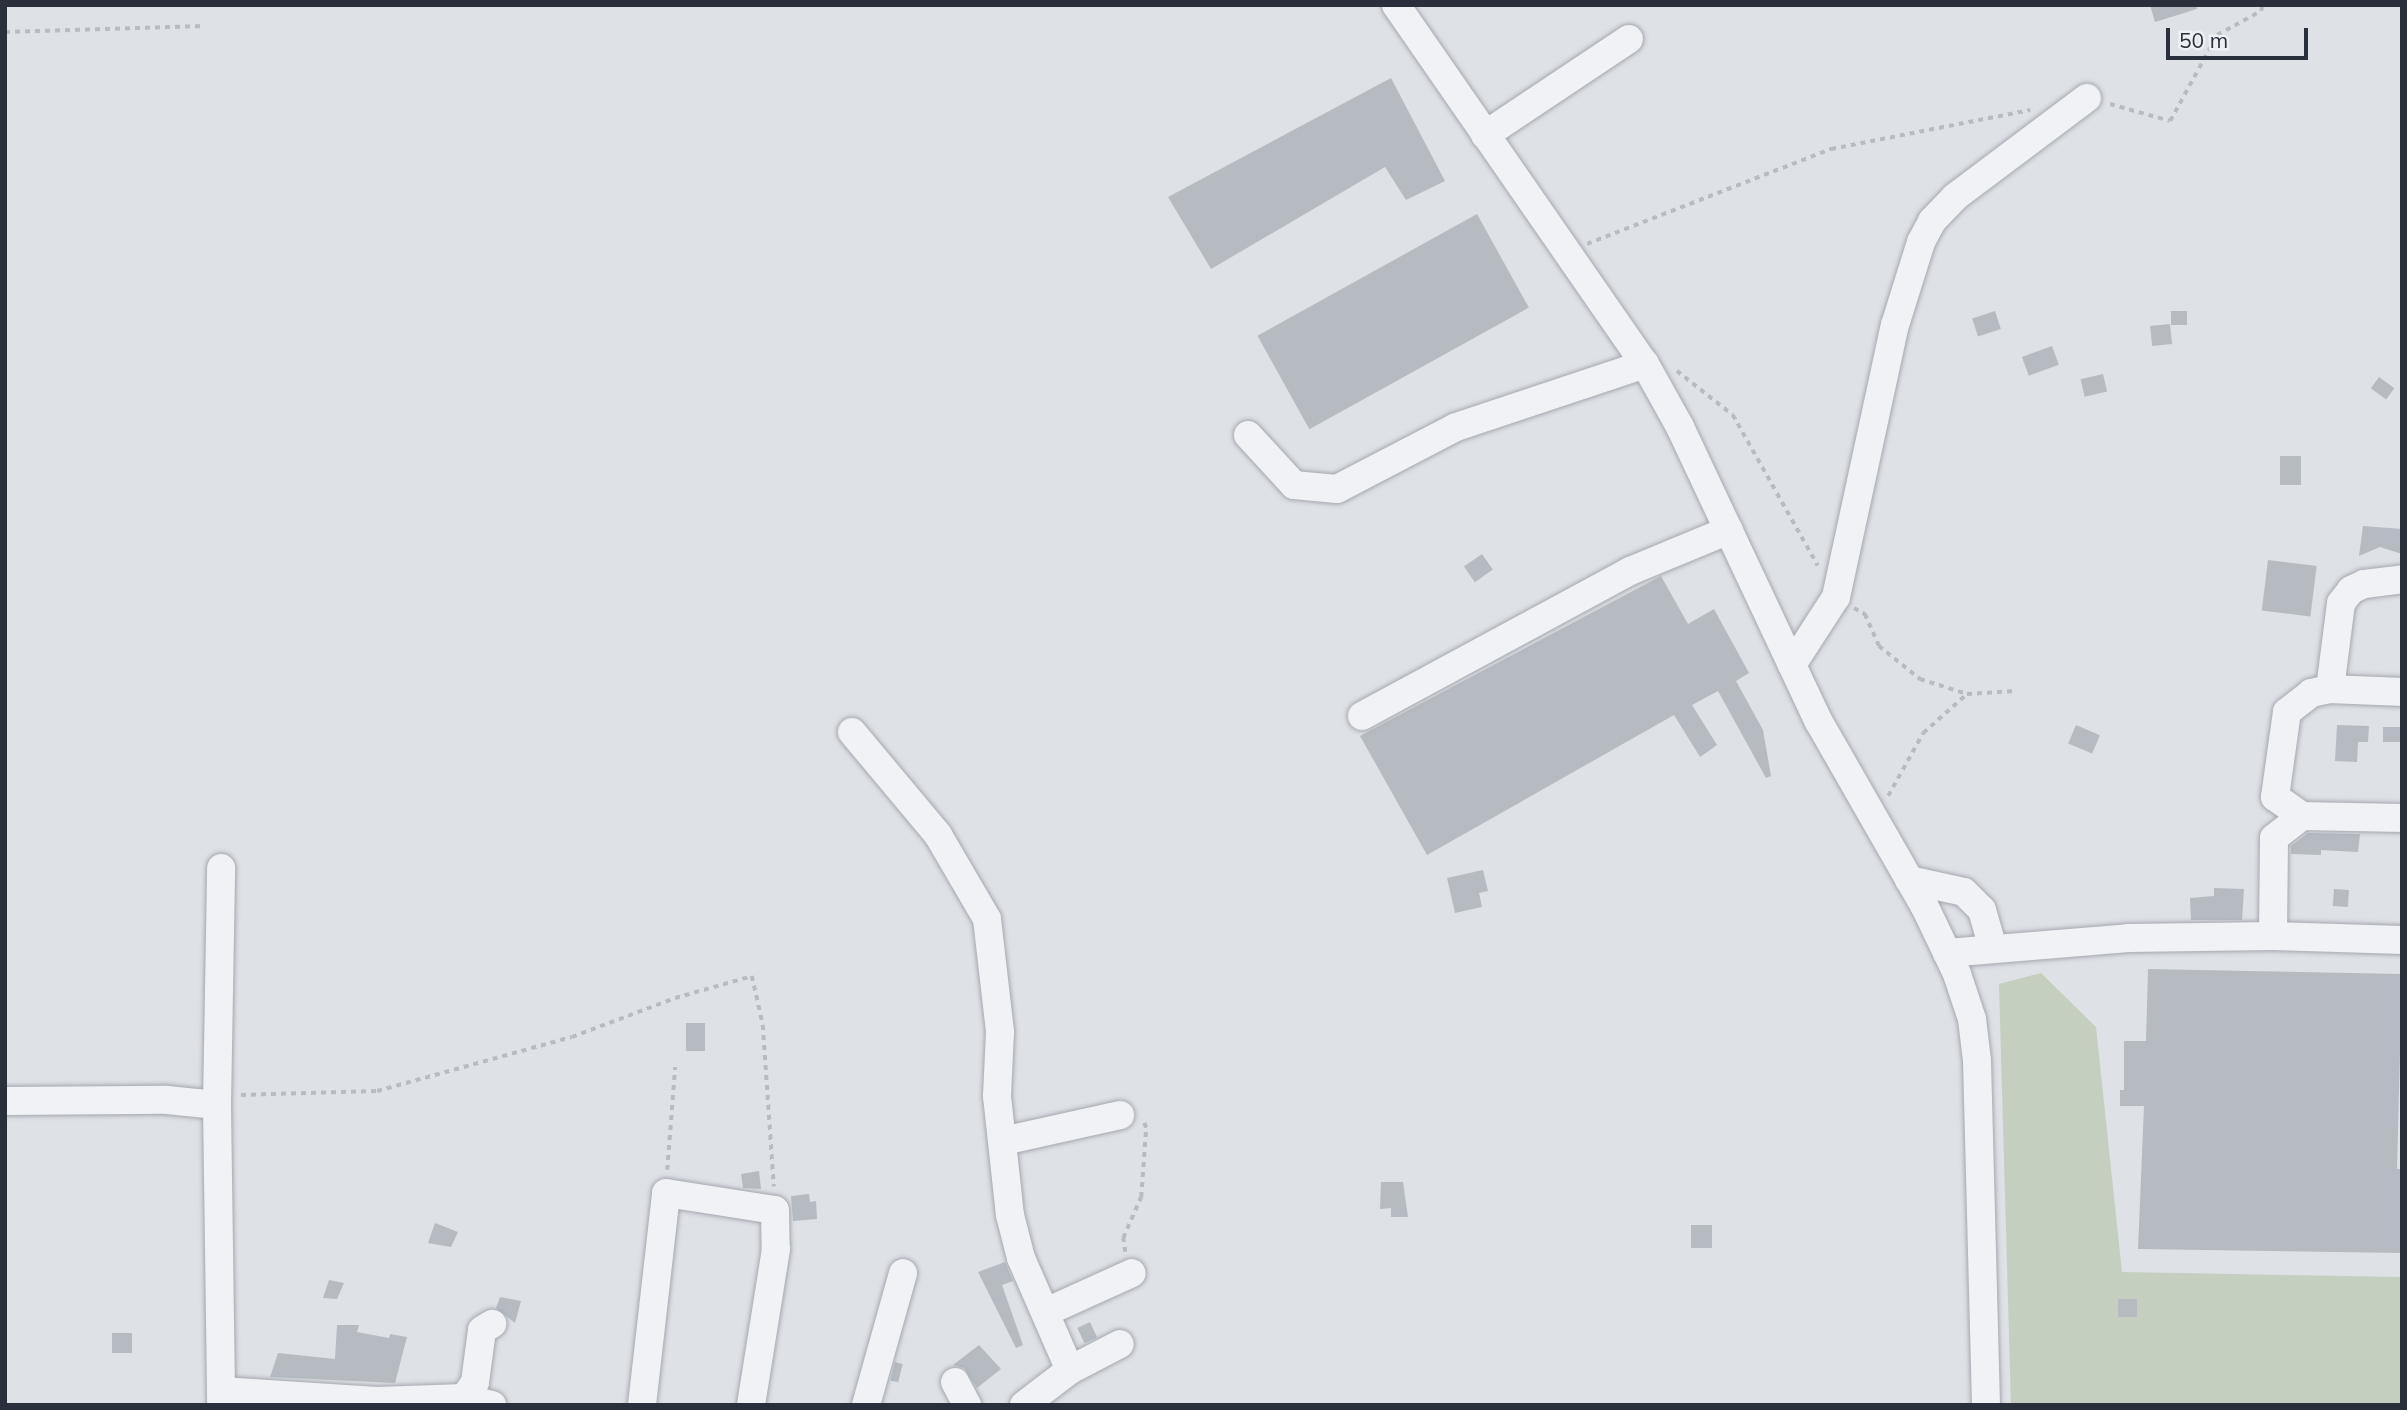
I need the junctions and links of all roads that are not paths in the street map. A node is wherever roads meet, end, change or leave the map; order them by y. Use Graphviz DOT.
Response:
graph roads {
  1 [pos="1396,5"];
  2 [pos="1629,39"];
  3 [pos="2087,98"];
  4 [pos="1485,135"];
  5 [pos="1656,364"];
  6 [pos="1248,435"];
  7 [pos="1728,530"];
  8 [pos="2402,579"];
  9 [pos="1792,664"];
  10 [pos="2330,689"];
  11 [pos="2402,692"];
  12 [pos="1362,716"];
  13 [pos="852,732"];
  14 [pos="2275,797"];
  15 [pos="2302,816"];
  16 [pos="2402,818"];
  17 [pos="2274,838"];
  18 [pos="221,868"];
  19 [pos="1909,880"];
  20 [pos="2273,936"];
  21 [pos="2402,940"];
  22 [pos="1993,948"];
  23 [pos="1947,953"];
  24 [pos="5,1101"];
  25 [pos="218,1101"];
  26 [pos="1120,1115"];
  27 [pos="1003,1141"];
  28 [pos="903,1273"];
  29 [pos="1132,1273"];
  30 [pos="1046,1312"];
  31 [pos="492,1324"];
  32 [pos="1119,1344"];
  33 [pos="1070,1370"];
  34 [pos="221,1398"];
  35 [pos="464,1398"];
  36 [pos="492,1405"];
  37 [pos="642,1405"];
  38 [pos="751,1405"];
  39 [pos="866,1405"];
  40 [pos="1024,1405"];
  41 [pos="1986,1405"];
  1 -- 4 [label="street"];
  2 -- 4 [label="street"];
  3 -- 9 [label="street"];
  4 -- 5 [label="street"];
  5 -- 6 [label="street"];
  5 -- 7 [label="street"];
  7 -- 9 [label="street"];
  7 -- 12 [label="street"];
  8 -- 10 [label="street"];
  9 -- 19 [label="street"];
  10 -- 11 [label="street"];
  10 -- 14 [label="street"];
  13 -- 27 [label="street"];
  14 -- 15 [label="street"];
  14 -- 17 [label="street"];
  15 -- 16 [label="street"];
  15 -- 17 [label="street"];
  17 -- 20 [label="street"];
  18 -- 25 [label="street"];
  19 -- 22 [label="street"];
  19 -- 23 [label="street"];
  20 -- 21 [label="street"];
  20 -- 22 [label="street"];
  22 -- 23 [label="street"];
  23 -- 41 [label="street"];
  24 -- 25 [label="street"];
  25 -- 34 [label="street"];
  26 -- 27 [label="street"];
  27 -- 30 [label="street"];
  28 -- 39 [label="street"];
  29 -- 30 [label="street"];
  30 -- 33 [label="street"];
  31 -- 35 [label="street"];
  32 -- 33 [label="street"];
  33 -- 40 [label="street"];
  34 -- 35 [label="street"];
  35 -- 36 [label="street"];
  37 -- 38 [label="street"];
}
